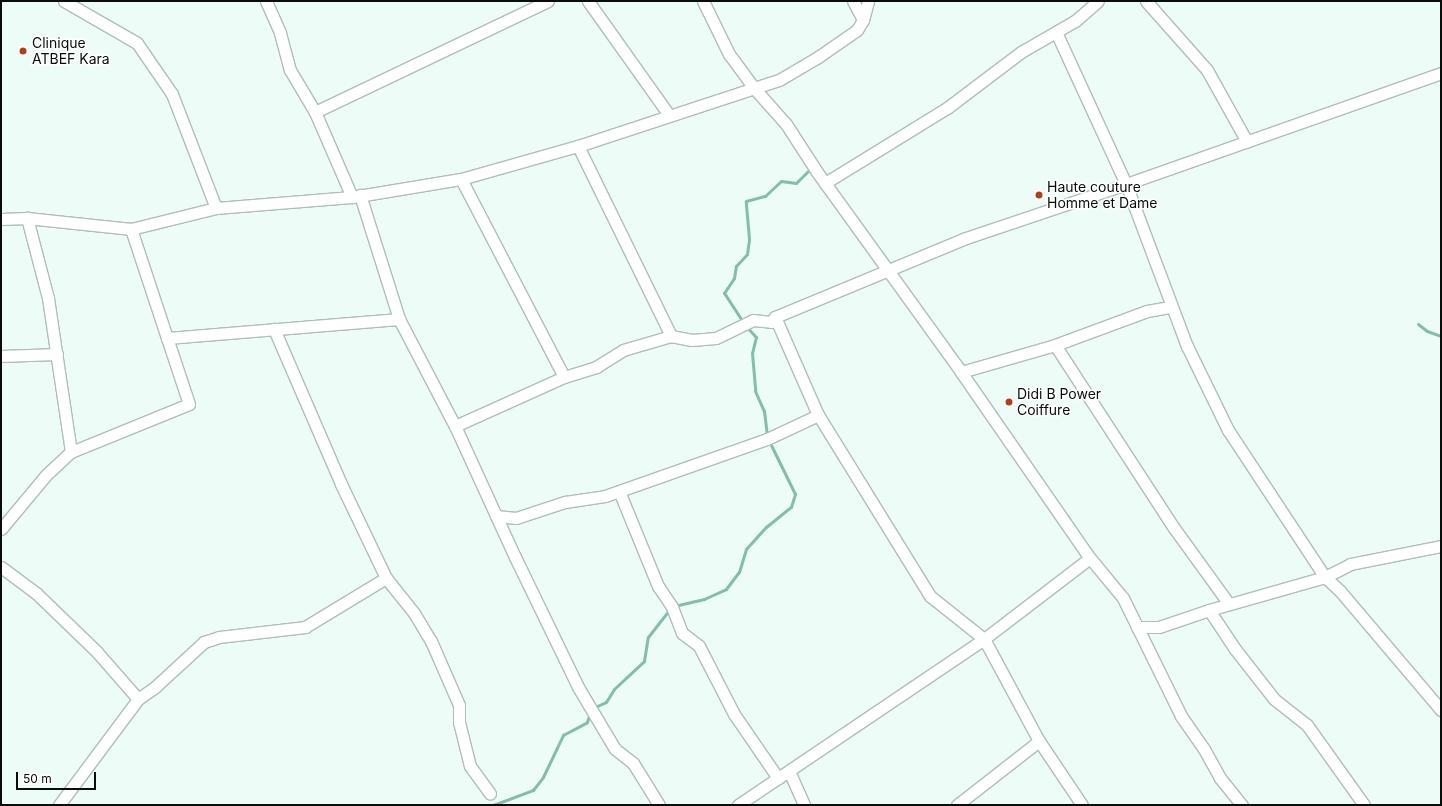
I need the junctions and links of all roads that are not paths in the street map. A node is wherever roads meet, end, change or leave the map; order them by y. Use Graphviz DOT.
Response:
graph roads {
  1 [pos="64,1"];
  2 [pos="266,1"];
  3 [pos="548,1"];
  4 [pos="588,1"];
  5 [pos="702,1"];
  6 [pos="853,1"];
  7 [pos="868,1"];
  8 [pos="1098,1"];
  9 [pos="1146,1"];
  10 [pos="863,20"];
  11 [pos="1056,32"];
  12 [pos="1441,72"];
  13 [pos="754,88"];
  14 [pos="315,112"];
  15 [pos="669,115"];
  16 [pos="1247,142"];
  17 [pos="578,146"];
  18 [pos="462,179"];
  19 [pos="825,182"];
  20 [pos="1126,184"];
  21 [pos="356,196"];
  22 [pos="216,208"];
  23 [pos="27,218"];
  24 [pos="1,219"];
  25 [pos="132,229"];
  26 [pos="887,269"];
  27 [pos="1170,307"];
  28 [pos="775,317"];
  29 [pos="399,318"];
  30 [pos="274,329"];
  31 [pos="671,336"];
  32 [pos="167,338"];
  33 [pos="1055,345"];
  34 [pos="57,354"];
  35 [pos="1,356"];
  36 [pos="961,372"];
  37 [pos="564,377"];
  38 [pos="818,414"];
  39 [pos="455,426"];
  40 [pos="71,452"];
  41 [pos="619,491"];
  42 [pos="496,516"];
  43 [pos="1,529"];
  44 [pos="1441,546"];
  45 [pos="1090,558"];
  46 [pos="1,567"];
  47 [pos="1325,577"];
  48 [pos="386,578"];
  49 [pos="1229,604"];
  50 [pos="1209,610"];
  51 [pos="1138,627"];
  52 [pos="984,639"];
  53 [pos="138,699"];
  54 [pos="1441,710"];
  55 [pos="1039,742"];
  56 [pos="789,771"];
  57 [pos="778,778"];
  58 [pos="490,794"];
  59 [pos="63,804"];
  60 [pos="659,805"];
  61 [pos="738,805"];
  62 [pos="804,805"];
  63 [pos="957,805"];
  64 [pos="1082,805"];
  65 [pos="1242,805"];
  66 [pos="1364,805"];
  1 -- 22 [label="street"];
  2 -- 14 [label="street"];
  3 -- 14 [label="street"];
  4 -- 15 [label="street"];
  5 -- 13 [label="street"];
  6 -- 10 [label="street"];
  7 -- 10 [label="street"];
  8 -- 11 [label="street"];
  9 -- 16 [label="street"];
  10 -- 13 [label="street"];
  11 -- 19 [label="street"];
  11 -- 20 [label="street"];
  12 -- 16 [label="street"];
  13 -- 15 [label="street"];
  13 -- 19 [label="street"];
  14 -- 21 [label="street"];
  15 -- 17 [label="street"];
  16 -- 20 [label="street"];
  17 -- 18 [label="street"];
  17 -- 31 [label="street"];
  18 -- 21 [label="street"];
  18 -- 37 [label="street"];
  19 -- 26 [label="street"];
  20 -- 26 [label="street"];
  20 -- 27 [label="street"];
  21 -- 22 [label="street"];
  21 -- 29 [label="street"];
  22 -- 25 [label="street"];
  23 -- 24 [label="street"];
  23 -- 25 [label="street"];
  23 -- 34 [label="street"];
  25 -- 32 [label="street"];
  26 -- 28 [label="street"];
  26 -- 36 [label="street"];
  27 -- 33 [label="street"];
  27 -- 47 [label="street"];
  28 -- 31 [label="street"];
  28 -- 38 [label="street"];
  29 -- 30 [label="street"];
  29 -- 39 [label="street"];
  30 -- 32 [label="street"];
  30 -- 48 [label="street"];
  31 -- 37 [label="street"];
  32 -- 40 [label="street"];
  33 -- 36 [label="street"];
  33 -- 49 [label="street"];
  34 -- 35 [label="street"];
  34 -- 40 [label="street"];
  36 -- 45 [label="street"];
  37 -- 39 [label="street"];
  38 -- 41 [label="street"];
  38 -- 52 [label="street"];
  39 -- 42 [label="street"];
  40 -- 43 [label="street"];
  41 -- 42 [label="street"];
  41 -- 57 [label="street"];
  42 -- 60 [label="street"];
  44 -- 47 [label="street"];
  45 -- 51 [label="street"];
  45 -- 52 [label="street"];
  46 -- 53 [label="street"];
  47 -- 49 [label="street"];
  47 -- 54 [label="street"];
  48 -- 53 [label="street"];
  48 -- 58 [label="street"];
  49 -- 50 [label="street"];
  50 -- 51 [label="street"];
  50 -- 66 [label="street"];
  51 -- 65 [label="street"];
  52 -- 55 [label="street"];
  52 -- 56 [label="street"];
  53 -- 59 [label="street"];
  55 -- 63 [label="street"];
  55 -- 64 [label="street"];
  56 -- 57 [label="street"];
  56 -- 62 [label="street"];
  57 -- 61 [label="street"];
}
